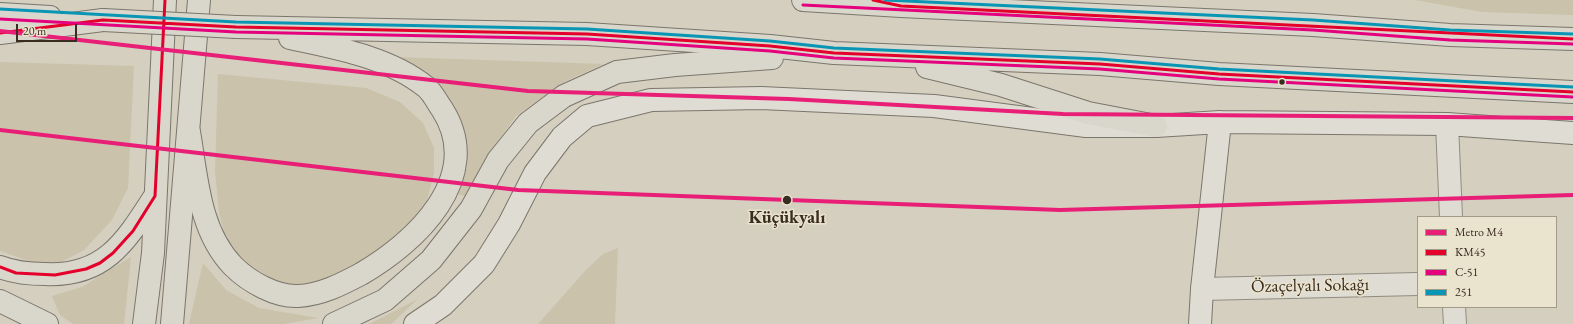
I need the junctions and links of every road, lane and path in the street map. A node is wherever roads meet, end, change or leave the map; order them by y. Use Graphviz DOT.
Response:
graph roads {
  1 [pos="165,0"];
  2 [pos="199,0"];
  3 [pos="803,0"];
  4 [pos="873,0"];
  5 [pos="901,6"];
  6 [pos="0,14"];
  7 [pos="103,20"];
  8 [pos="236,27"];
  9 [pos="0,33"];
  10 [pos="1573,40"];
  11 [pos="834,53"];
  12 [pos="881,55"];
  13 [pos="1573,92"];
  14 [pos="1220,122"];
  15 [pos="1447,124"];
  16 [pos="1156,126"];
  17 [pos="190,132"];
  18 [pos="1573,133"];
  19 [pos="155,196"];
  20 [pos="1450,216"];
  21 [pos="0,267"];
  22 [pos="1417,284"];
  23 [pos="1202,289"];
  24 [pos="0,301"];
  25 [pos="1454,308"];
  26 [pos="48,324"];
  27 [pos="144,324"];
  28 [pos="172,324"];
  29 [pos="334,324"];
  30 [pos="415,324"];
  31 [pos="1200,324"];
  32 [pos="1455,324"];
  1 -- 19 [label="main road"];
  2 -- 17 [label="main road"];
  3 -- 5 [label="main road"];
  4 -- 5 [label="main road"];
  5 -- 10 [label="main road"];
  6 -- 7 [label="main road"];
  7 -- 8 [label="main road, bridge"];
  7 -- 9 [label="main road"];
  8 -- 11 [label="main road"];
  8 -- 17 [label="main road"];
  11 -- 12 [label="main road"];
  11 -- 29 [label="main road"];
  12 -- 13 [label="main road"];
  12 -- 16 [label="main road"];
  14 -- 15 [label="street"];
  14 -- 16 [label="street"];
  14 -- 23 [label="street"];
  15 -- 18 [label="street"];
  15 -- 20 [label="street"];
  16 -- 30 [label="street"];
  17 -- 28 [label="main road"];
  19 -- 21 [label="main road"];
  19 -- 27 [label="main road"];
  22 -- 23 [label="street, Özaçelyalı Sokağı"];
  23 -- 31 [label="street"];
  24 -- 26 [label="main road"];
  25 -- 32 [label="street"];
}
